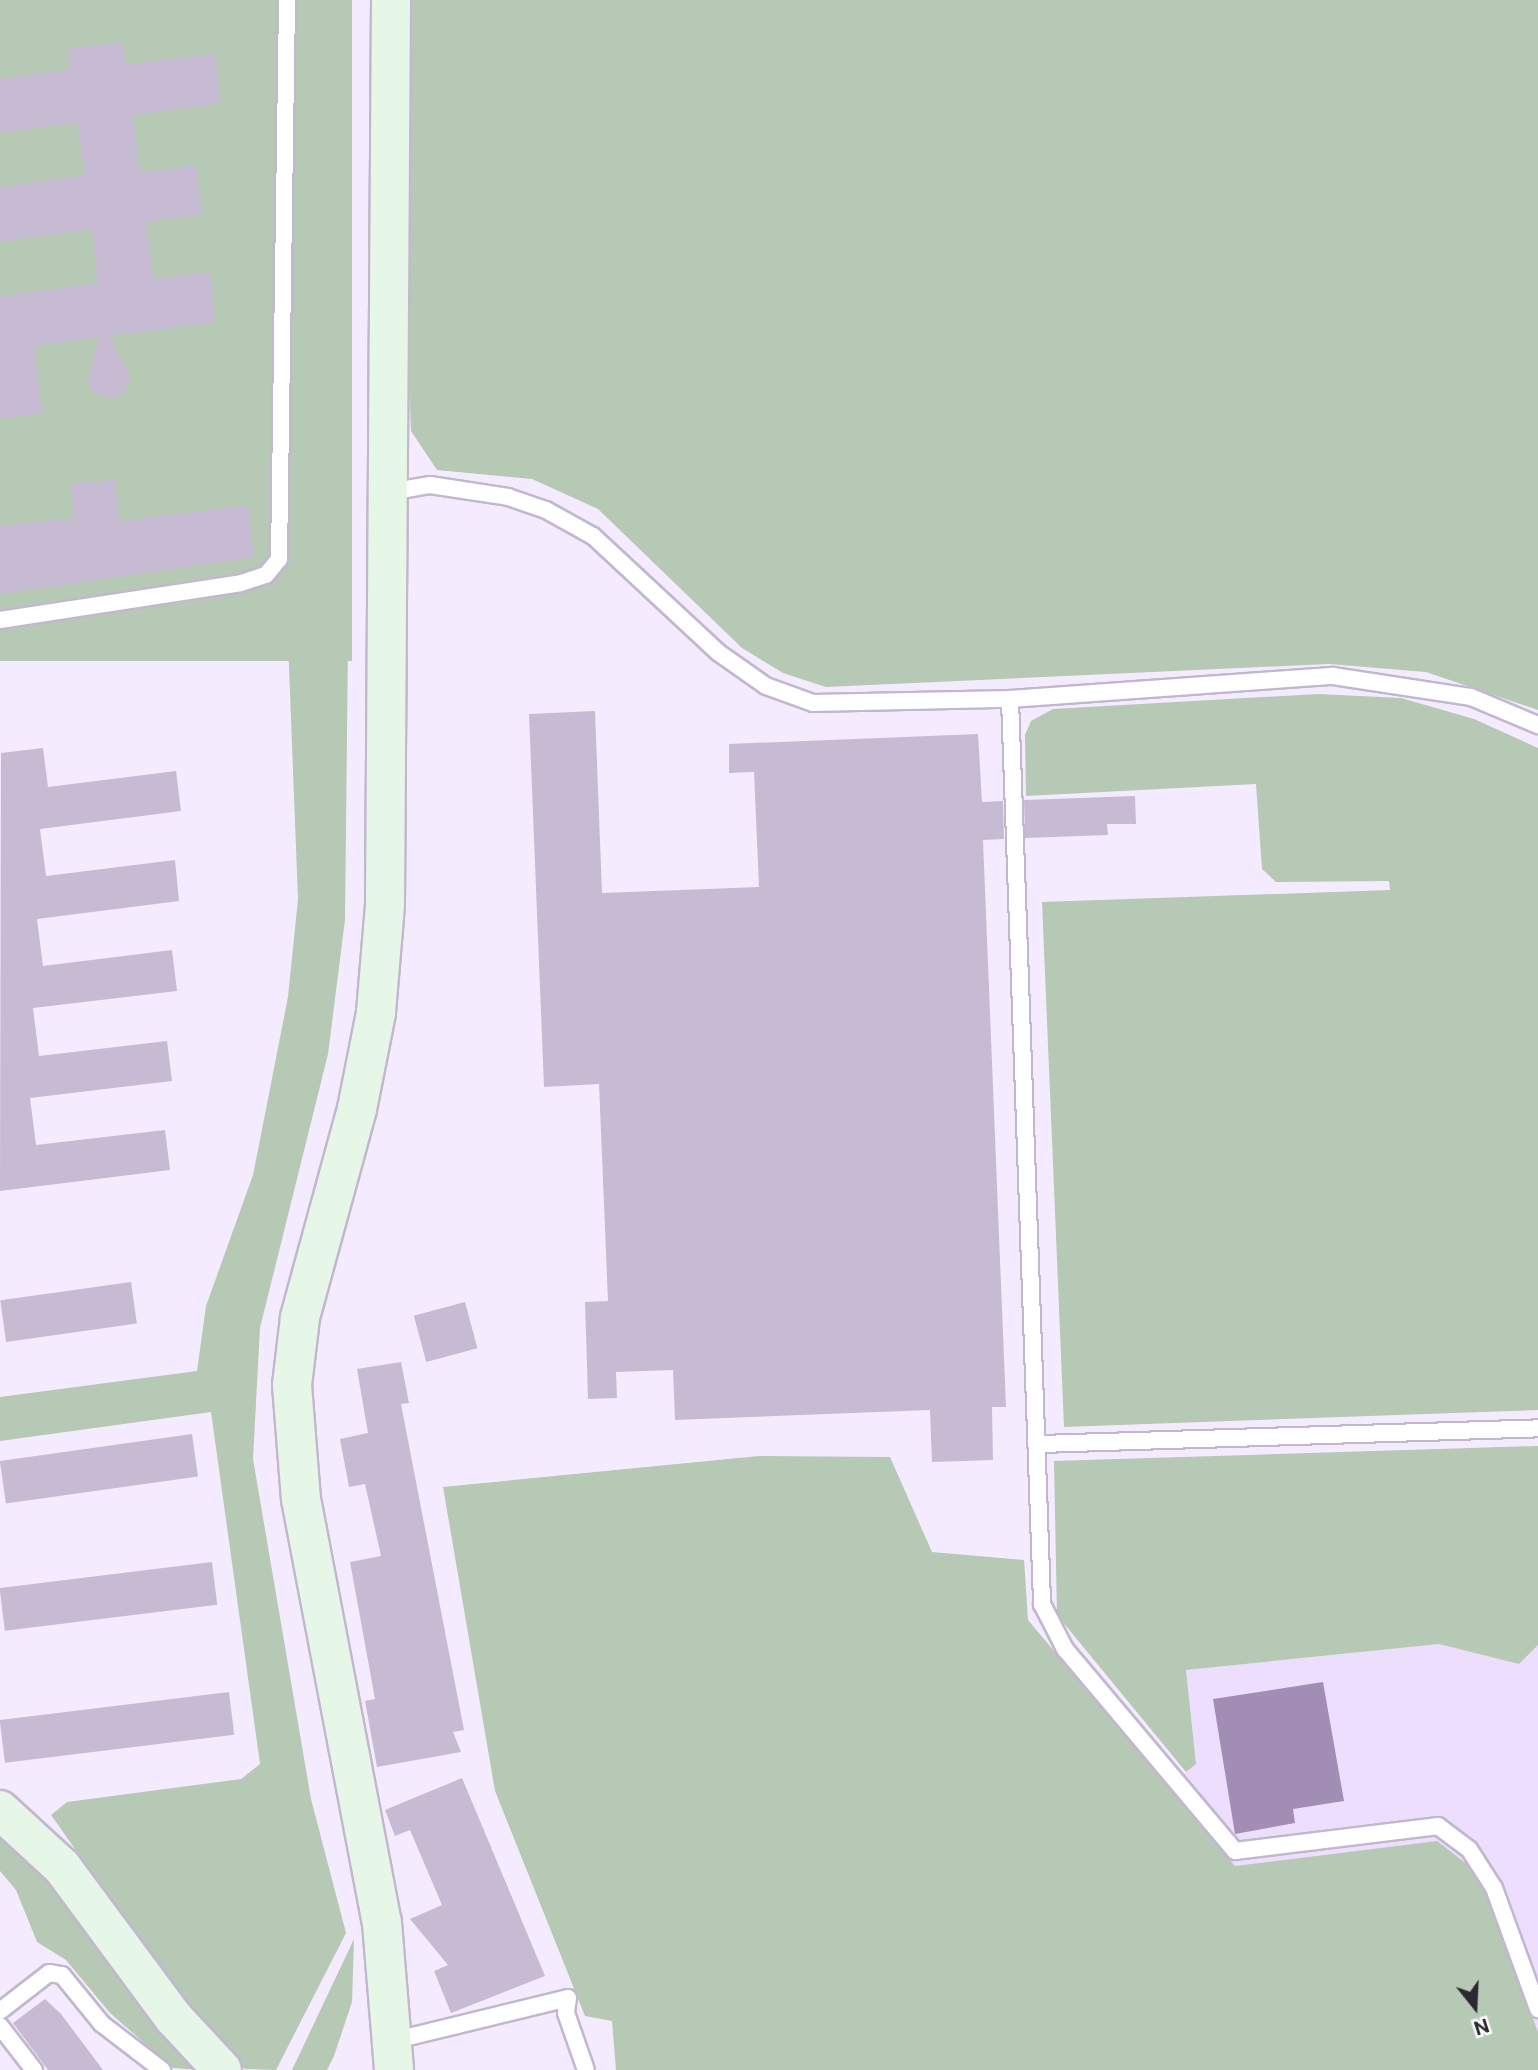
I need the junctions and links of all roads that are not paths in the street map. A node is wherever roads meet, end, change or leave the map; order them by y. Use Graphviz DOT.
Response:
graph roads {
  1 [pos="287,0"];
  2 [pos="391,0"];
  3 [pos="388,492"];
  4 [pos="0,620"];
  5 [pos="1010,699"];
  6 [pos="1538,725"];
  7 [pos="1538,1428"];
  8 [pos="1040,1444"];
  9 [pos="0,1810"];
  10 [pos="1538,2009"];
  11 [pos="0,2011"];
  12 [pos="0,2026"];
  13 [pos="393,2055"];
  14 [pos="34,2070"];
  15 [pos="162,2070"];
  16 [pos="222,2070"];
  17 [pos="586,2070"];
  1 -- 4 [label="lane"];
  2 -- 3 [label="street"];
  3 -- 5 [label="lane"];
  3 -- 13 [label="street"];
  5 -- 6 [label="lane"];
  5 -- 8 [label="lane"];
  7 -- 8 [label="lane"];
  8 -- 10 [label="lane"];
  9 -- 16 [label="street"];
  11 -- 15 [label="lane"];
  12 -- 14 [label="lane"];
  13 -- 17 [label="lane"];
}
